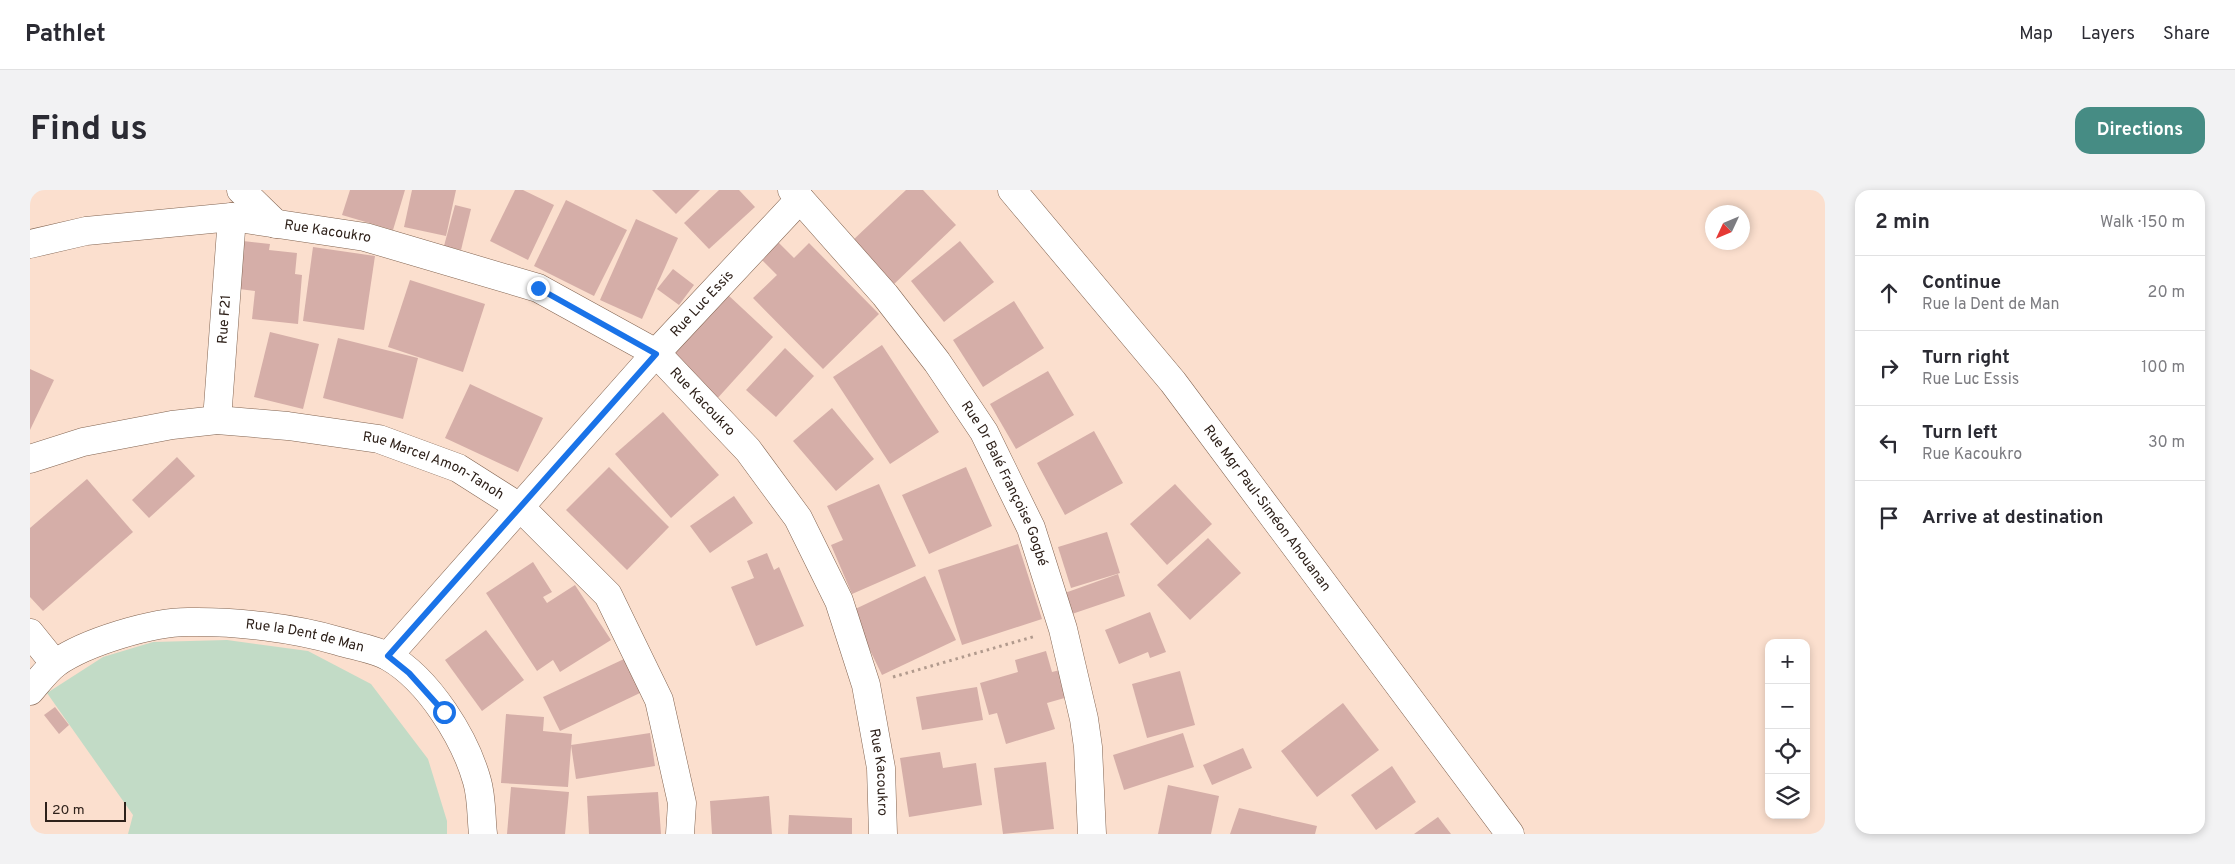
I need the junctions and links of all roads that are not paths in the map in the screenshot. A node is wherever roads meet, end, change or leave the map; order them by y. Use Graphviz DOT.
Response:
graph roads {
  1 [pos="241,190"];
  2 [pos="1012,190"];
  3 [pos="796,195"];
  4 [pos="232,217"];
  5 [pos="276,224"];
  6 [pos="30,244"];
  7 [pos="656,354"];
  8 [pos="217,420"];
  9 [pos="30,459"];
  10 [pos="521,508"];
  11 [pos="30,633"];
  12 [pos="388,656"];
  13 [pos="56,664"];
  14 [pos="30,691"];
  15 [pos="483,834"];
  16 [pos="680,834"];
  17 [pos="883,834"];
  18 [pos="1092,834"];
  19 [pos="1510,834"];
  1 -- 5 [label="street"];
  2 -- 19 [label="street, Rue Mgr Paul-Siméon Ahouanan"];
  3 -- 7 [label="street, Rue Luc Essis"];
  3 -- 18 [label="street, Rue Dr Balé Françoise Gogbé"];
  4 -- 5 [label="street, Rue Kacoukro"];
  4 -- 6 [label="street, Rue Kacoukro"];
  4 -- 8 [label="street, Rue F21"];
  5 -- 7 [label="street, Rue Kacoukro"];
  7 -- 10 [label="street, Rue Luc Essis"];
  7 -- 17 [label="street, Rue Kacoukro"];
  8 -- 9 [label="street, Rue Marcel Amon-Tanoh"];
  8 -- 10 [label="street, Rue Marcel Amon-Tanoh"];
  10 -- 12 [label="street, Rue Luc Essis"];
  10 -- 16 [label="street, Rue Marcel Amon-Tanoh"];
  11 -- 13 [label="street"];
  12 -- 13 [label="street, Rue la Dent de Man"];
  12 -- 15 [label="street, Rue la Dent de Man"];
  13 -- 14 [label="street, Rue la Dent de Man"];
}
